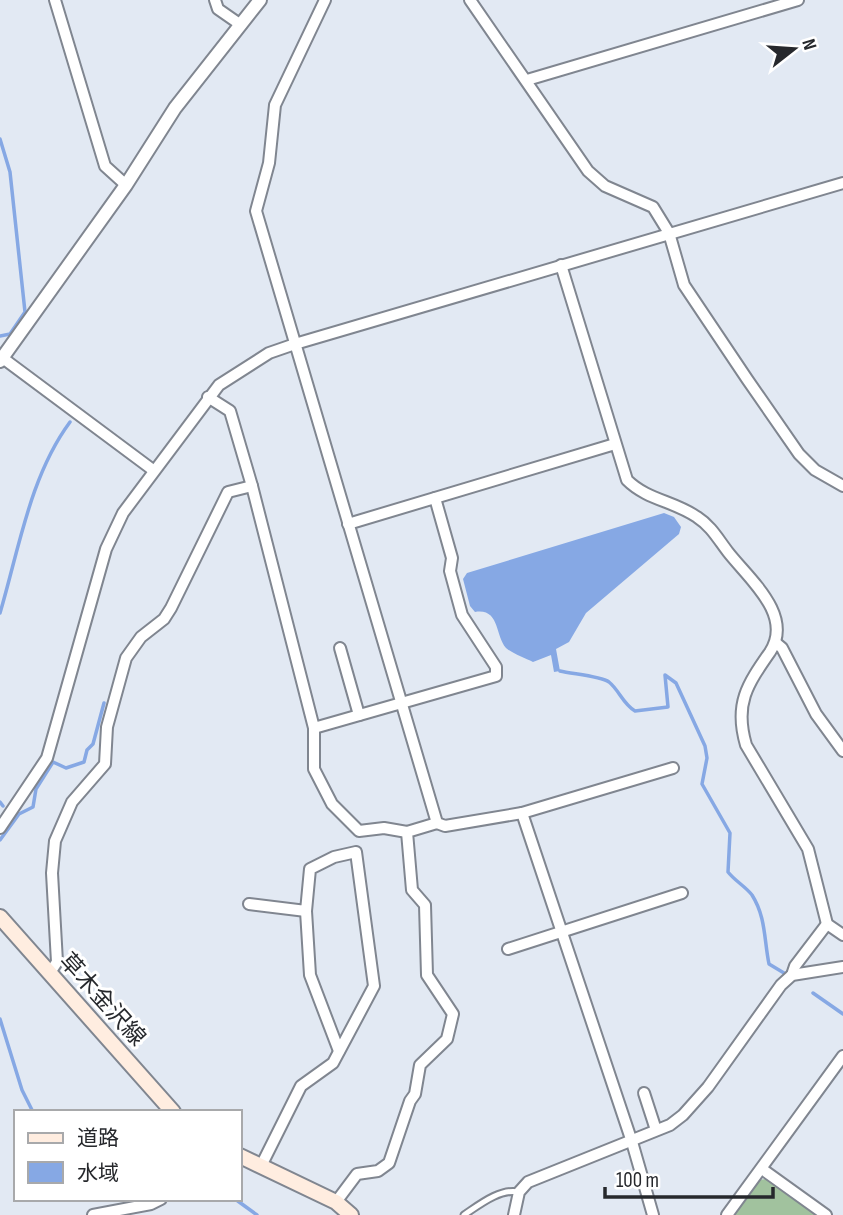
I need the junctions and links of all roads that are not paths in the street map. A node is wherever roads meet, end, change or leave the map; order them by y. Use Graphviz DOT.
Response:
graph roads {
  1 [pos="55,0"];
  2 [pos="215,0"];
  3 [pos="260,0"];
  4 [pos="326,0"];
  5 [pos="470,0"];
  6 [pos="798,0"];
  7 [pos="241,25"];
  8 [pos="527,80"];
  9 [pos="843,183"];
  10 [pos="126,186"];
  11 [pos="669,233"];
  12 [pos="561,265"];
  13 [pos="295,344"];
  14 [pos="1,358"];
  15 [pos="208,397"];
  16 [pos="615,444"];
  17 [pos="153,470"];
  18 [pos="252,486"];
  19 [pos="843,486"];
  20 [pos="435,498"];
  21 [pos="348,524"];
  22 [pos="776,643"];
  23 [pos="340,648"];
  24 [pos="402,703"];
  25 [pos="359,715"];
  26 [pos="314,728"];
  27 [pos="843,751"];
  28 [pos="673,768"];
  29 [pos="522,813"];
  30 [pos="438,823"];
  31 [pos="0,828"];
  32 [pos="407,832"];
  33 [pos="682,893"];
  34 [pos="248,904"];
  35 [pos="306,911"];
  36 [pos="0,917"];
  37 [pos="827,924"];
  38 [pos="561,930"];
  39 [pos="843,935"];
  40 [pos="508,949"];
  41 [pos="843,967"];
  42 [pos="49,974"];
  43 [pos="792,975"];
  44 [pos="339,1051"];
  45 [pos="843,1056"];
  46 [pos="644,1093"];
  47 [pos="171,1110"];
  48 [pos="656,1130"];
  49 [pos="632,1142"];
  50 [pos="242,1157"];
  51 [pos="261,1166"];
  52 [pos="762,1169"];
  53 [pos="519,1192"];
  54 [pos="156,1202"];
  55 [pos="336,1202"];
  56 [pos="93,1215"];
  57 [pos="159,1215"];
  58 [pos="351,1215"];
  59 [pos="464,1215"];
  60 [pos="514,1215"];
  61 [pos="653,1215"];
  62 [pos="727,1215"];
  63 [pos="826,1215"];
  1 -- 10 [label="street"];
  2 -- 7 [label="street"];
  3 -- 7 [label="street"];
  4 -- 13 [label="street"];
  5 -- 8 [label="street"];
  6 -- 8 [label="street"];
  7 -- 10 [label="street"];
  8 -- 11 [label="street"];
  9 -- 11 [label="street"];
  10 -- 14 [label="street"];
  11 -- 12 [label="street"];
  11 -- 19 [label="street"];
  12 -- 13 [label="street"];
  12 -- 16 [label="street"];
  13 -- 15 [label="street"];
  13 -- 21 [label="street"];
  14 -- 17 [label="street"];
  15 -- 17 [label="street"];
  15 -- 18 [label="street"];
  16 -- 20 [label="street"];
  16 -- 22 [label="street"];
  17 -- 31 [label="street"];
  18 -- 26 [label="street"];
  18 -- 42 [label="street"];
  20 -- 21 [label="street"];
  20 -- 24 [label="street"];
  21 -- 24 [label="street"];
  22 -- 27 [label="street"];
  22 -- 37 [label="street"];
  23 -- 25 [label="street"];
  24 -- 25 [label="street"];
  24 -- 30 [label="street"];
  25 -- 26 [label="street"];
  26 -- 32 [label="street"];
  28 -- 29 [label="street"];
  29 -- 30 [label="street"];
  29 -- 38 [label="street"];
  30 -- 32 [label="street"];
  32 -- 55 [label="street"];
  33 -- 38 [label="street"];
  34 -- 35 [label="street"];
  35 -- 44 [label="street"];
  35 -- 44 [label="street"];
  36 -- 42 [label="main road, 草木金沢線"];
  37 -- 39 [label="street"];
  37 -- 43 [label="street"];
  38 -- 40 [label="street"];
  38 -- 49 [label="street"];
  41 -- 43 [label="street"];
  42 -- 47 [label="main road, 草木金沢線"];
  43 -- 48 [label="street"];
  44 -- 51 [label="street"];
  45 -- 52 [label="street"];
  46 -- 48 [label="street"];
  48 -- 49 [label="street"];
  49 -- 53 [label="street"];
  49 -- 61 [label="street"];
  50 -- 51 [label="main road"];
  51 -- 55 [label="main road"];
  52 -- 62 [label="street"];
  52 -- 63 [label="street"];
  53 -- 59 [label="lane"];
  53 -- 60 [label="street"];
  54 -- 56 [label="street"];
  54 -- 57 [label="street"];
  55 -- 58 [label="main road"];
}
